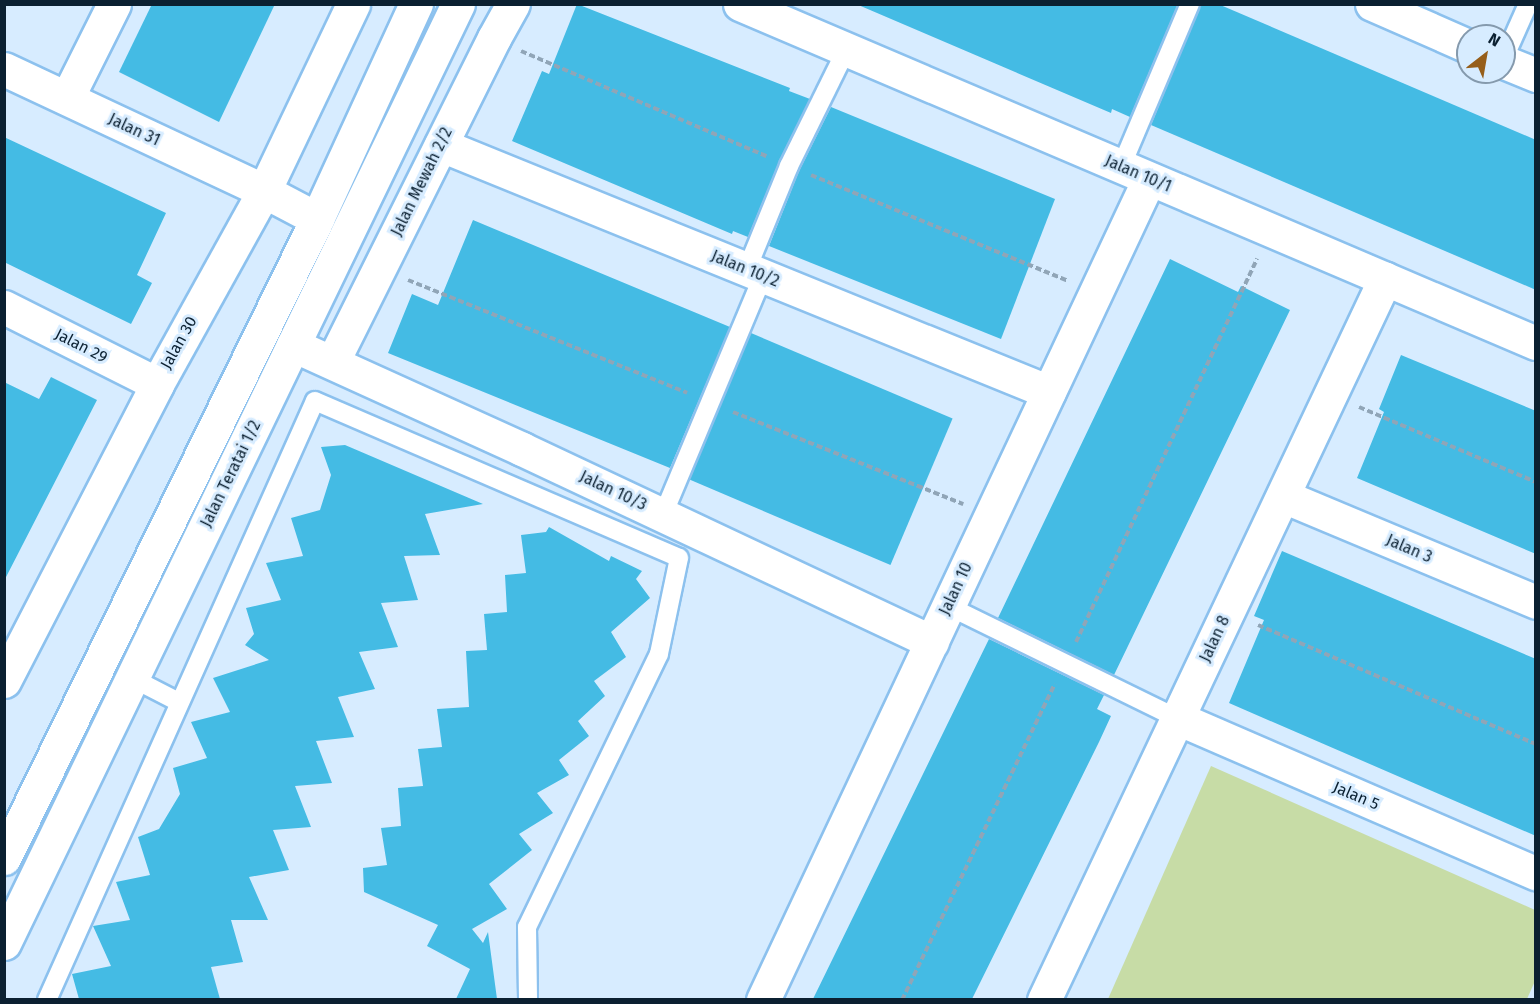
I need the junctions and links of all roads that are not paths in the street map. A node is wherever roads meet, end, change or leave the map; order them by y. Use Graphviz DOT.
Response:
graph roads {
  1 [pos="114,4"];
  2 [pos="353,4"];
  3 [pos="416,4"];
  4 [pos="458,4"];
  5 [pos="513,4"];
  6 [pos="740,4"];
  7 [pos="1190,4"];
  8 [pos="1372,4"];
  9 [pos="1528,4"];
  10 [pos="1516,32"];
  11 [pos="1456,41"];
  12 [pos="846,50"];
  13 [pos="1516,66"];
  14 [pos="4,69"];
  15 [pos="1536,75"];
  16 [pos="67,98"];
  17 [pos="441,145"];
  18 [pos="1135,173"];
  19 [pos="264,191"];
  20 [pos="317,219"];
  21 [pos="755,273"];
  22 [pos="1385,279"];
  23 [pos="4,307"];
  24 [pos="1536,344"];
  25 [pos="293,345"];
  26 [pos="333,361"];
  27 [pos="157,384"];
  28 [pos="1049,392"];
  29 [pos="1283,496"];
  30 [pos="673,519"];
  31 [pos="679,558"];
  32 [pos="1536,602"];
  33 [pos="948,606"];
  34 [pos="932,642"];
  35 [pos="7,670"];
  36 [pos="132,678"];
  37 [pos="179,702"];
  38 [pos="1178,718"];
  39 [pos="4,858"];
  40 [pos="1536,873"];
  41 [pos="4,943"];
  42 [pos="47,999"];
  43 [pos="528,999"];
  44 [pos="763,999"];
  45 [pos="1044,999"];
  1 -- 16 [label="street"];
  2 -- 19 [label="street, Jalan 30"];
  3 -- 20 [label="street"];
  4 -- 25 [label="street, Jalan Teratai 1/2"];
  5 -- 17 [label="street, Jalan Mewah 2/2"];
  6 -- 12 [label="street, Jalan 10/1"];
  7 -- 18 [label="lane"];
  8 -- 11 [label="street"];
  9 -- 10 [label="lane"];
  12 -- 18 [label="street, Jalan 10/1"];
  12 -- 21 [label="lane"];
  13 -- 15 [label="street"];
  14 -- 16 [label="street, Jalan 31"];
  16 -- 19 [label="street, Jalan 31"];
  17 -- 21 [label="street, Jalan 10/2"];
  17 -- 26 [label="street, Jalan Mewah 2/2"];
  18 -- 22 [label="street, Jalan 10/1"];
  18 -- 28 [label="street, Jalan 10"];
  19 -- 20 [label="street, Jalan 31"];
  19 -- 27 [label="street, Jalan 30"];
  20 -- 39 [label="street"];
  21 -- 28 [label="street, Jalan 10/2"];
  21 -- 30 [label="lane"];
  22 -- 24 [label="street, Jalan 10/1"];
  22 -- 29 [label="street, Jalan 8"];
  23 -- 27 [label="street, Jalan 29"];
  25 -- 26 [label="street, Jalan 10/3"];
  25 -- 36 [label="street, Jalan Teratai 1/2"];
  26 -- 30 [label="street, Jalan 10/3"];
  27 -- 35 [label="street, Jalan 30"];
  28 -- 33 [label="street, Jalan 10"];
  29 -- 32 [label="street, Jalan 3"];
  29 -- 38 [label="street, Jalan 8"];
  30 -- 31 [label="lane"];
  30 -- 34 [label="street, Jalan 10/3"];
  31 -- 37 [label="lane"];
  31 -- 43 [label="lane"];
  33 -- 34 [label="street, Jalan 10"];
  33 -- 38 [label="lane"];
  34 -- 44 [label="street, Jalan 10"];
  36 -- 37 [label="lane"];
  36 -- 41 [label="street, Jalan Teratai 1/2"];
  37 -- 42 [label="lane"];
  38 -- 40 [label="street, Jalan 5"];
  38 -- 45 [label="street, Jalan 8"];
}
